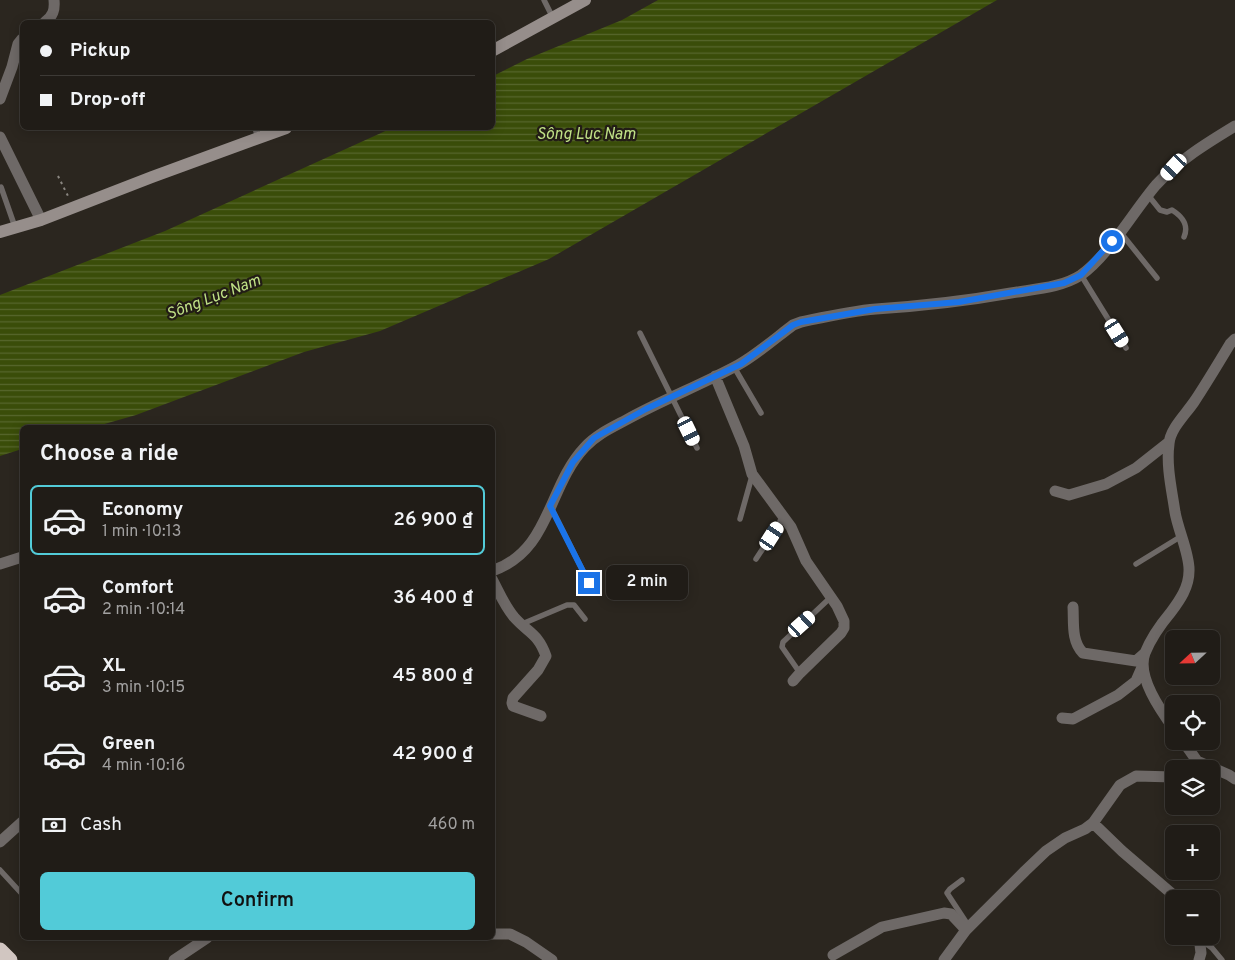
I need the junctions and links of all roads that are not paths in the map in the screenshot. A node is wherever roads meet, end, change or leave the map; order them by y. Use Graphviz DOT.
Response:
graph roads {
  1 [pos="54,0"];
  2 [pos="544,0"];
  3 [pos="585,0"];
  4 [pos="553,18"];
  5 [pos="48,20"];
  6 [pos="20,42"];
  7 [pos="495,49"];
  8 [pos="0,99"];
  9 [pos="1235,126"];
  10 [pos="274,130"];
  11 [pos="257,133"];
  12 [pos="0,137"];
  13 [pos="1,187"];
  14 [pos="1148,195"];
  15 [pos="41,220"];
  16 [pos="16,227"];
  17 [pos="0,232"];
  18 [pos="1120,232"];
  19 [pos="1184,237"];
  20 [pos="1081,275"];
  21 [pos="1157,278"];
  22 [pos="640,333"];
  23 [pos="1235,340"];
  24 [pos="1126,348"];
  25 [pos="734,367"];
  26 [pos="715,376"];
  27 [pos="672,397"];
  28 [pos="761,413"];
  29 [pos="1169,442"];
  30 [pos="697,448"];
  31 [pos="752,474"];
  32 [pos="1054,491"];
  33 [pos="550,506"];
  34 [pos="782,515"];
  35 [pos="740,520"];
  36 [pos="1180,537"];
  37 [pos="20,558"];
  38 [pos="756,559"];
  39 [pos="0,564"];
  40 [pos="1136,564"];
  41 [pos="495,570"];
  42 [pos="589,583"];
  43 [pos="495,585"];
  44 [pos="831,597"];
  45 [pos="1073,607"];
  46 [pos="584,619"];
  47 [pos="522,624"];
  48 [pos="1144,659"];
  49 [pos="796,677"];
  50 [pos="541,716"];
  51 [pos="1165,717"];
  52 [pos="1062,718"];
  53 [pos="1220,772"];
  54 [pos="1165,777"];
  55 [pos="1235,779"];
  56 [pos="1093,823"];
  57 [pos="20,824"];
  58 [pos="0,842"];
  59 [pos="0,870"];
  60 [pos="962,880"];
  61 [pos="1168,890"];
  62 [pos="20,892"];
  63 [pos="968,928"];
  64 [pos="495,934"];
  65 [pos="204,940"];
  66 [pos="1200,945"];
  67 [pos="1208,945"];
  68 [pos="0,950"];
  69 [pos="833,955"];
  70 [pos="10,960"];
  71 [pos="174,960"];
  72 [pos="552,960"];
  73 [pos="944,960"];
  74 [pos="1199,960"];
  75 [pos="1222,960"];
  1 -- 5 [label="street"];
  2 -- 4 [label="lane"];
  3 -- 4 [label="street"];
  4 -- 7 [label="street"];
  6 -- 8 [label="street"];
  9 -- 14 [label="street"];
  10 -- 11 [label="street"];
  11 -- 15 [label="street"];
  12 -- 15 [label="street"];
  13 -- 16 [label="lane"];
  14 -- 18 [label="street"];
  14 -- 19 [label="lane"];
  15 -- 16 [label="street"];
  16 -- 17 [label="street"];
  18 -- 20 [label="street"];
  18 -- 21 [label="lane"];
  20 -- 24 [label="lane"];
  20 -- 25 [label="street"];
  22 -- 27 [label="lane"];
  23 -- 29 [label="street"];
  25 -- 26 [label="street"];
  25 -- 28 [label="lane"];
  26 -- 27 [label="street"];
  26 -- 31 [label="street"];
  27 -- 30 [label="lane"];
  27 -- 33 [label="street"];
  29 -- 32 [label="street"];
  29 -- 36 [label="street"];
  31 -- 34 [label="street"];
  31 -- 35 [label="lane"];
  33 -- 41 [label="street"];
  33 -- 42 [label="lane"];
  34 -- 38 [label="lane"];
  34 -- 44 [label="street"];
  36 -- 40 [label="lane"];
  36 -- 48 [label="street"];
  37 -- 39 [label="street"];
  43 -- 47 [label="street"];
  44 -- 49 [label="street"];
  44 -- 49 [label="lane"];
  45 -- 48 [label="street"];
  46 -- 47 [label="lane"];
  47 -- 50 [label="street"];
  48 -- 51 [label="street"];
  48 -- 52 [label="street"];
  53 -- 55 [label="street"];
  54 -- 56 [label="street"];
  56 -- 61 [label="street"];
  56 -- 63 [label="street"];
  57 -- 58 [label="street"];
  59 -- 62 [label="lane"];
  60 -- 63 [label="lane"];
  63 -- 69 [label="street"];
  63 -- 73 [label="street"];
  64 -- 72 [label="street"];
  65 -- 71 [label="street"];
  66 -- 74 [label="street"];
  67 -- 75 [label="lane"];
  68 -- 70 [label="highway"];
}
